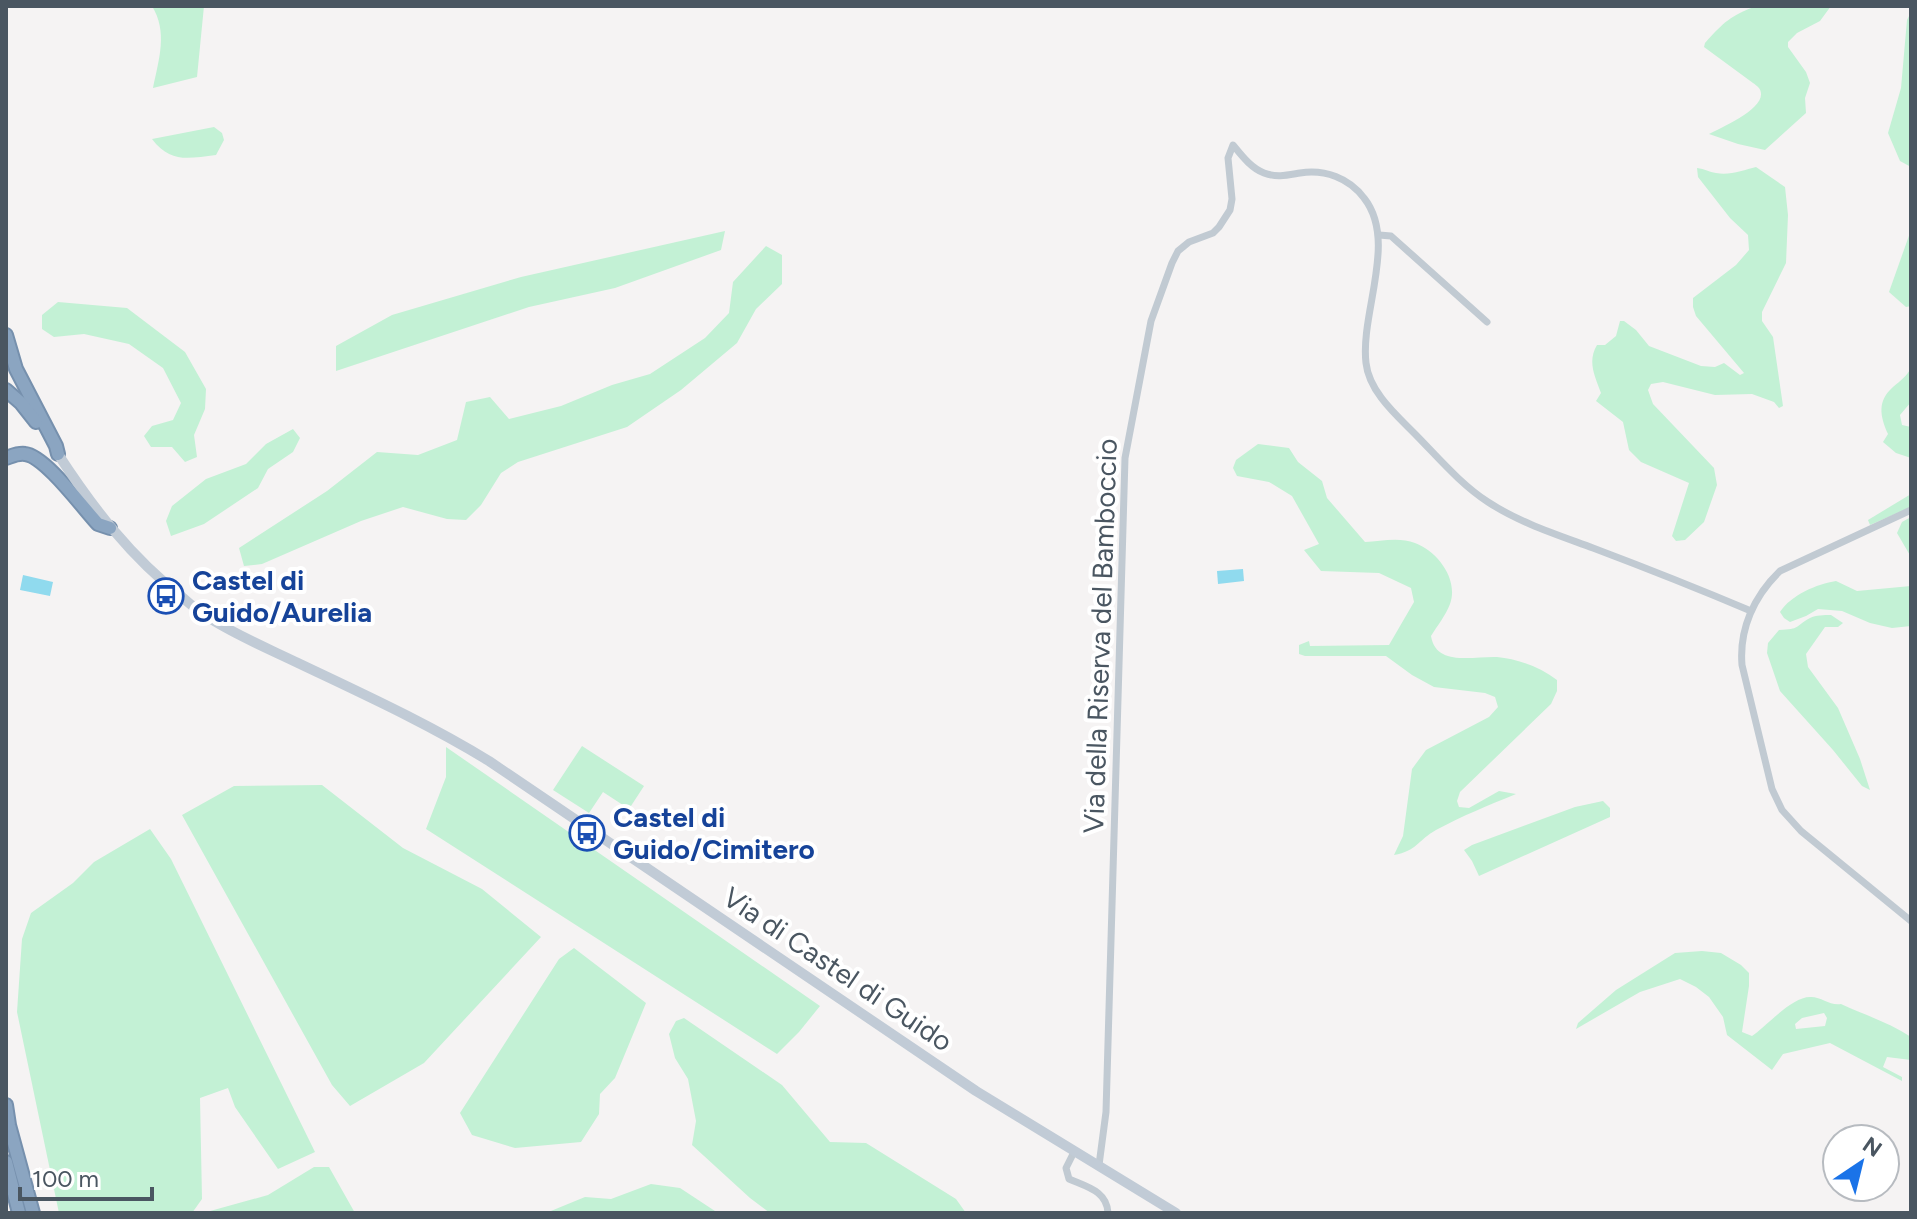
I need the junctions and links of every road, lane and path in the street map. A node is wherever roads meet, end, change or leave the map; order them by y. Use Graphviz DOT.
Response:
graph roads {
  1 [pos="1379,235"];
  2 [pos="1487,322"];
  3 [pos="6,335"];
  4 [pos="7,391"];
  5 [pos="58,454"];
  6 [pos="6,458"];
  7 [pos="1911,510"];
  8 [pos="110,528"];
  9 [pos="1751,611"];
  10 [pos="1911,921"];
  11 [pos="6,1105"];
  12 [pos="1074,1152"];
  13 [pos="6,1162"];
  14 [pos="1099,1165"];
  15 [pos="19,1213"];
  16 [pos="33,1213"];
  17 [pos="1108,1213"];
  18 [pos="1176,1213"];
  1 -- 2 [label="street"];
  1 -- 9 [label="street"];
  1 -- 14 [label="street, Via della Riserva del Bamboccio"];
  3 -- 5 [label="highway"];
  4 -- 5 [label="highway"];
  5 -- 8 [label="street, Via di Castel di Guido"];
  6 -- 8 [label="highway"];
  7 -- 9 [label="street"];
  8 -- 12 [label="street, Via di Castel di Guido"];
  9 -- 10 [label="street"];
  11 -- 16 [label="highway"];
  12 -- 14 [label="street, Via di Castel di Guido"];
  12 -- 17 [label="street"];
  13 -- 15 [label="highway"];
  14 -- 18 [label="street, Via di Castel di Guido"];
}
